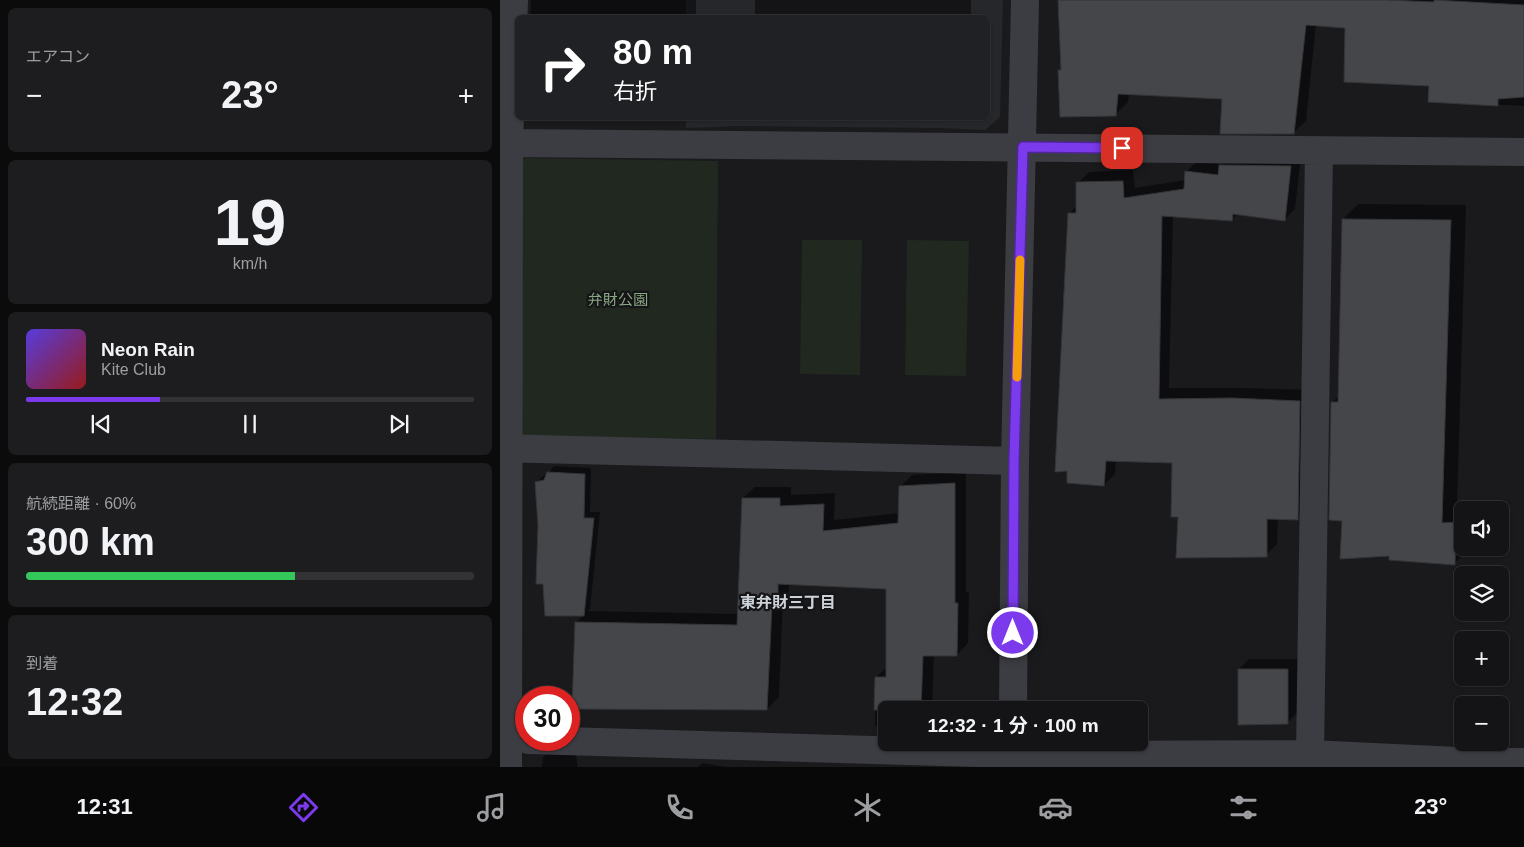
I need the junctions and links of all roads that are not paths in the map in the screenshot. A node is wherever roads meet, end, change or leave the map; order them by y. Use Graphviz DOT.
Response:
graph roads {
  1 [pos="514,0"];
  2 [pos="1025,0"];
  3 [pos="505,143"];
  4 [pos="1023,147"];
  5 [pos="1319,151"];
  6 [pos="1524,152"];
  7 [pos="504,449"];
  8 [pos="1014,461"];
  9 [pos="1013,701"];
  10 [pos="515,716"];
  11 [pos="580,742"];
  12 [pos="515,743"];
  13 [pos="1012,754"];
  14 [pos="1310,754"];
  15 [pos="1524,762"];
  16 [pos="1478,765"];
  17 [pos="508,767"];
  1 -- 3 [label="street"];
  2 -- 4 [label="street"];
  3 -- 4 [label="street"];
  3 -- 7 [label="street"];
  4 -- 5 [label="street"];
  4 -- 8 [label="street"];
  5 -- 6 [label="street"];
  5 -- 14 [label="street"];
  7 -- 8 [label="street"];
  7 -- 10 [label="street"];
  8 -- 9 [label="street"];
  11 -- 13 [label="street"];
  12 -- 17 [label="street"];
  13 -- 14 [label="street"];
  14 -- 16 [label="street"];
  15 -- 16 [label="street"];
}
